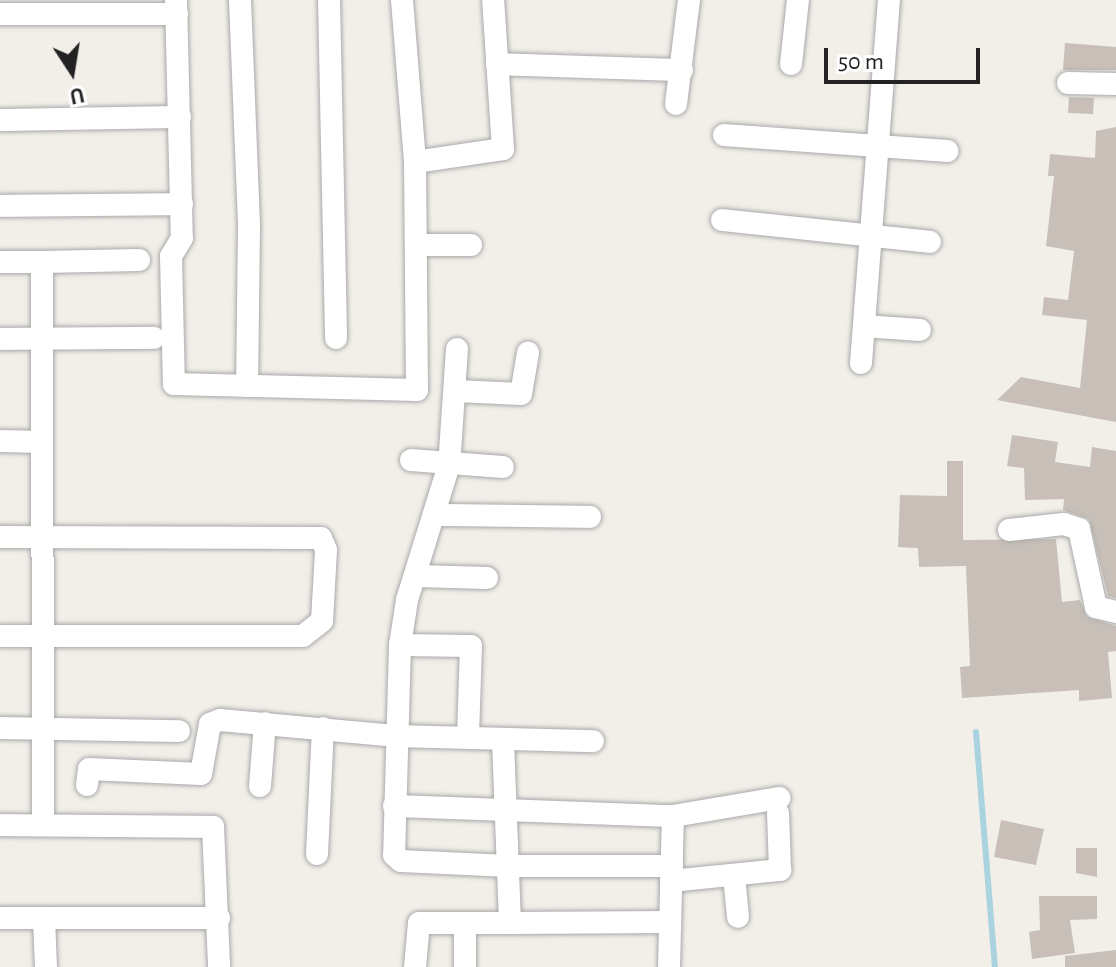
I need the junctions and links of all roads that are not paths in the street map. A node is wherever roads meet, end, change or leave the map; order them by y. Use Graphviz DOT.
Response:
graph roads {
  1 [pos="240,0"];
  2 [pos="329,0"];
  3 [pos="402,0"];
  4 [pos="493,0"];
  5 [pos="689,0"];
  6 [pos="798,0"];
  7 [pos="889,0"];
  8 [pos="32,7"];
  9 [pos="177,7"];
  10 [pos="0,14"];
  11 [pos="497,64"];
  12 [pos="791,64"];
  13 [pos="682,70"];
  14 [pos="1068,83"];
  15 [pos="1116,84"];
  16 [pos="676,104"];
  17 [pos="180,117"];
  18 [pos="0,120"];
  19 [pos="724,135"];
  20 [pos="878,145"];
  21 [pos="947,151"];
  22 [pos="415,162"];
  23 [pos="182,204"];
  24 [pos="0,206"];
  25 [pos="722,220"];
  26 [pos="871,237"];
  27 [pos="930,242"];
  28 [pos="416,245"];
  29 [pos="471,245"];
  30 [pos="139,260"];
  31 [pos="0,262"];
  32 [pos="42,262"];
  33 [pos="864,326"];
  34 [pos="920,330"];
  35 [pos="154,338"];
  36 [pos="336,338"];
  37 [pos="0,339"];
  38 [pos="41,339"];
  39 [pos="457,349"];
  40 [pos="528,353"];
  41 [pos="861,363"];
  42 [pos="247,386"];
  43 [pos="456,391"];
  44 [pos="0,441"];
  45 [pos="42,442"];
  46 [pos="411,460"];
  47 [pos="449,465"];
  48 [pos="503,467"];
  49 [pos="437,515"];
  50 [pos="590,517"];
  51 [pos="1009,530"];
  52 [pos="0,537"];
  53 [pos="43,537"];
  54 [pos="417,576"];
  55 [pos="487,578"];
  56 [pos="1116,612"];
  57 [pos="43,635"];
  58 [pos="0,636"];
  59 [pos="400,645"];
  60 [pos="265,723"];
  61 [pos="0,728"];
  62 [pos="44,728"];
  63 [pos="323,728"];
  64 [pos="179,731"];
  65 [pos="397,736"];
  66 [pos="468,737"];
  67 [pos="503,739"];
  68 [pos="593,741"];
  69 [pos="89,768"];
  70 [pos="260,786"];
  71 [pos="394,806"];
  72 [pos="508,811"];
  73 [pos="673,816"];
  74 [pos="43,824"];
  75 [pos="0,825"];
  76 [pos="317,854"];
  77 [pos="509,866"];
  78 [pos="671,873"];
  79 [pos="734,876"];
  80 [pos="738,917"];
  81 [pos="0,918"];
  82 [pos="44,918"];
  83 [pos="219,918"];
  84 [pos="670,922"];
  85 [pos="465,923"];
  86 [pos="510,923"];
  87 [pos="46,967"];
  88 [pos="219,967"];
  89 [pos="415,967"];
  90 [pos="465,967"];
  91 [pos="669,967"];
  1 -- 42 [label="street"];
  2 -- 36 [label="street"];
  3 -- 22 [label="street"];
  4 -- 11 [label="street"];
  5 -- 13 [label="street"];
  6 -- 12 [label="street"];
  7 -- 20 [label="street"];
  8 -- 9 [label="street"];
  8 -- 10 [label="street"];
  9 -- 17 [label="street"];
  11 -- 13 [label="street"];
  11 -- 22 [label="street"];
  13 -- 16 [label="street"];
  14 -- 15 [label="street"];
  17 -- 18 [label="street"];
  17 -- 23 [label="street"];
  19 -- 20 [label="street"];
  20 -- 21 [label="street"];
  20 -- 26 [label="street"];
  22 -- 28 [label="street"];
  23 -- 24 [label="street"];
  23 -- 42 [label="street"];
  25 -- 26 [label="street"];
  26 -- 27 [label="street"];
  26 -- 33 [label="street"];
  28 -- 29 [label="street"];
  28 -- 42 [label="street"];
  30 -- 32 [label="street"];
  31 -- 32 [label="street"];
  32 -- 38 [label="street"];
  33 -- 34 [label="street"];
  33 -- 41 [label="street"];
  35 -- 38 [label="street"];
  37 -- 38 [label="street"];
  38 -- 45 [label="street"];
  39 -- 43 [label="street"];
  40 -- 43 [label="street"];
  43 -- 47 [label="street"];
  44 -- 45 [label="street"];
  45 -- 53 [label="street"];
  46 -- 47 [label="street"];
  47 -- 48 [label="street"];
  47 -- 49 [label="street"];
  49 -- 50 [label="street"];
  49 -- 54 [label="street"];
  51 -- 56 [label="street"];
  52 -- 53 [label="street"];
  53 -- 57 [label="street"];
  53 -- 57 [label="street"];
  54 -- 55 [label="street"];
  54 -- 59 [label="street"];
  57 -- 58 [label="street"];
  57 -- 62 [label="street"];
  59 -- 65 [label="street"];
  59 -- 66 [label="street"];
  60 -- 63 [label="street"];
  60 -- 69 [label="street"];
  60 -- 70 [label="street"];
  61 -- 62 [label="street"];
  62 -- 64 [label="street"];
  62 -- 74 [label="street"];
  63 -- 65 [label="street"];
  63 -- 76 [label="street"];
  65 -- 66 [label="street"];
  65 -- 71 [label="street"];
  66 -- 67 [label="street"];
  67 -- 68 [label="street"];
  67 -- 72 [label="street"];
  71 -- 72 [label="street"];
  71 -- 77 [label="street"];
  72 -- 73 [label="street"];
  72 -- 77 [label="street"];
  73 -- 78 [label="street"];
  73 -- 79 [label="street"];
  74 -- 75 [label="street"];
  74 -- 83 [label="street"];
  77 -- 78 [label="street"];
  77 -- 86 [label="street"];
  78 -- 79 [label="street"];
  78 -- 84 [label="street"];
  79 -- 80 [label="street"];
  81 -- 82 [label="street"];
  82 -- 83 [label="street"];
  82 -- 87 [label="street"];
  83 -- 88 [label="street"];
  84 -- 86 [label="street"];
  84 -- 91 [label="street"];
  85 -- 86 [label="street"];
  85 -- 89 [label="street"];
  85 -- 90 [label="street"];
}
